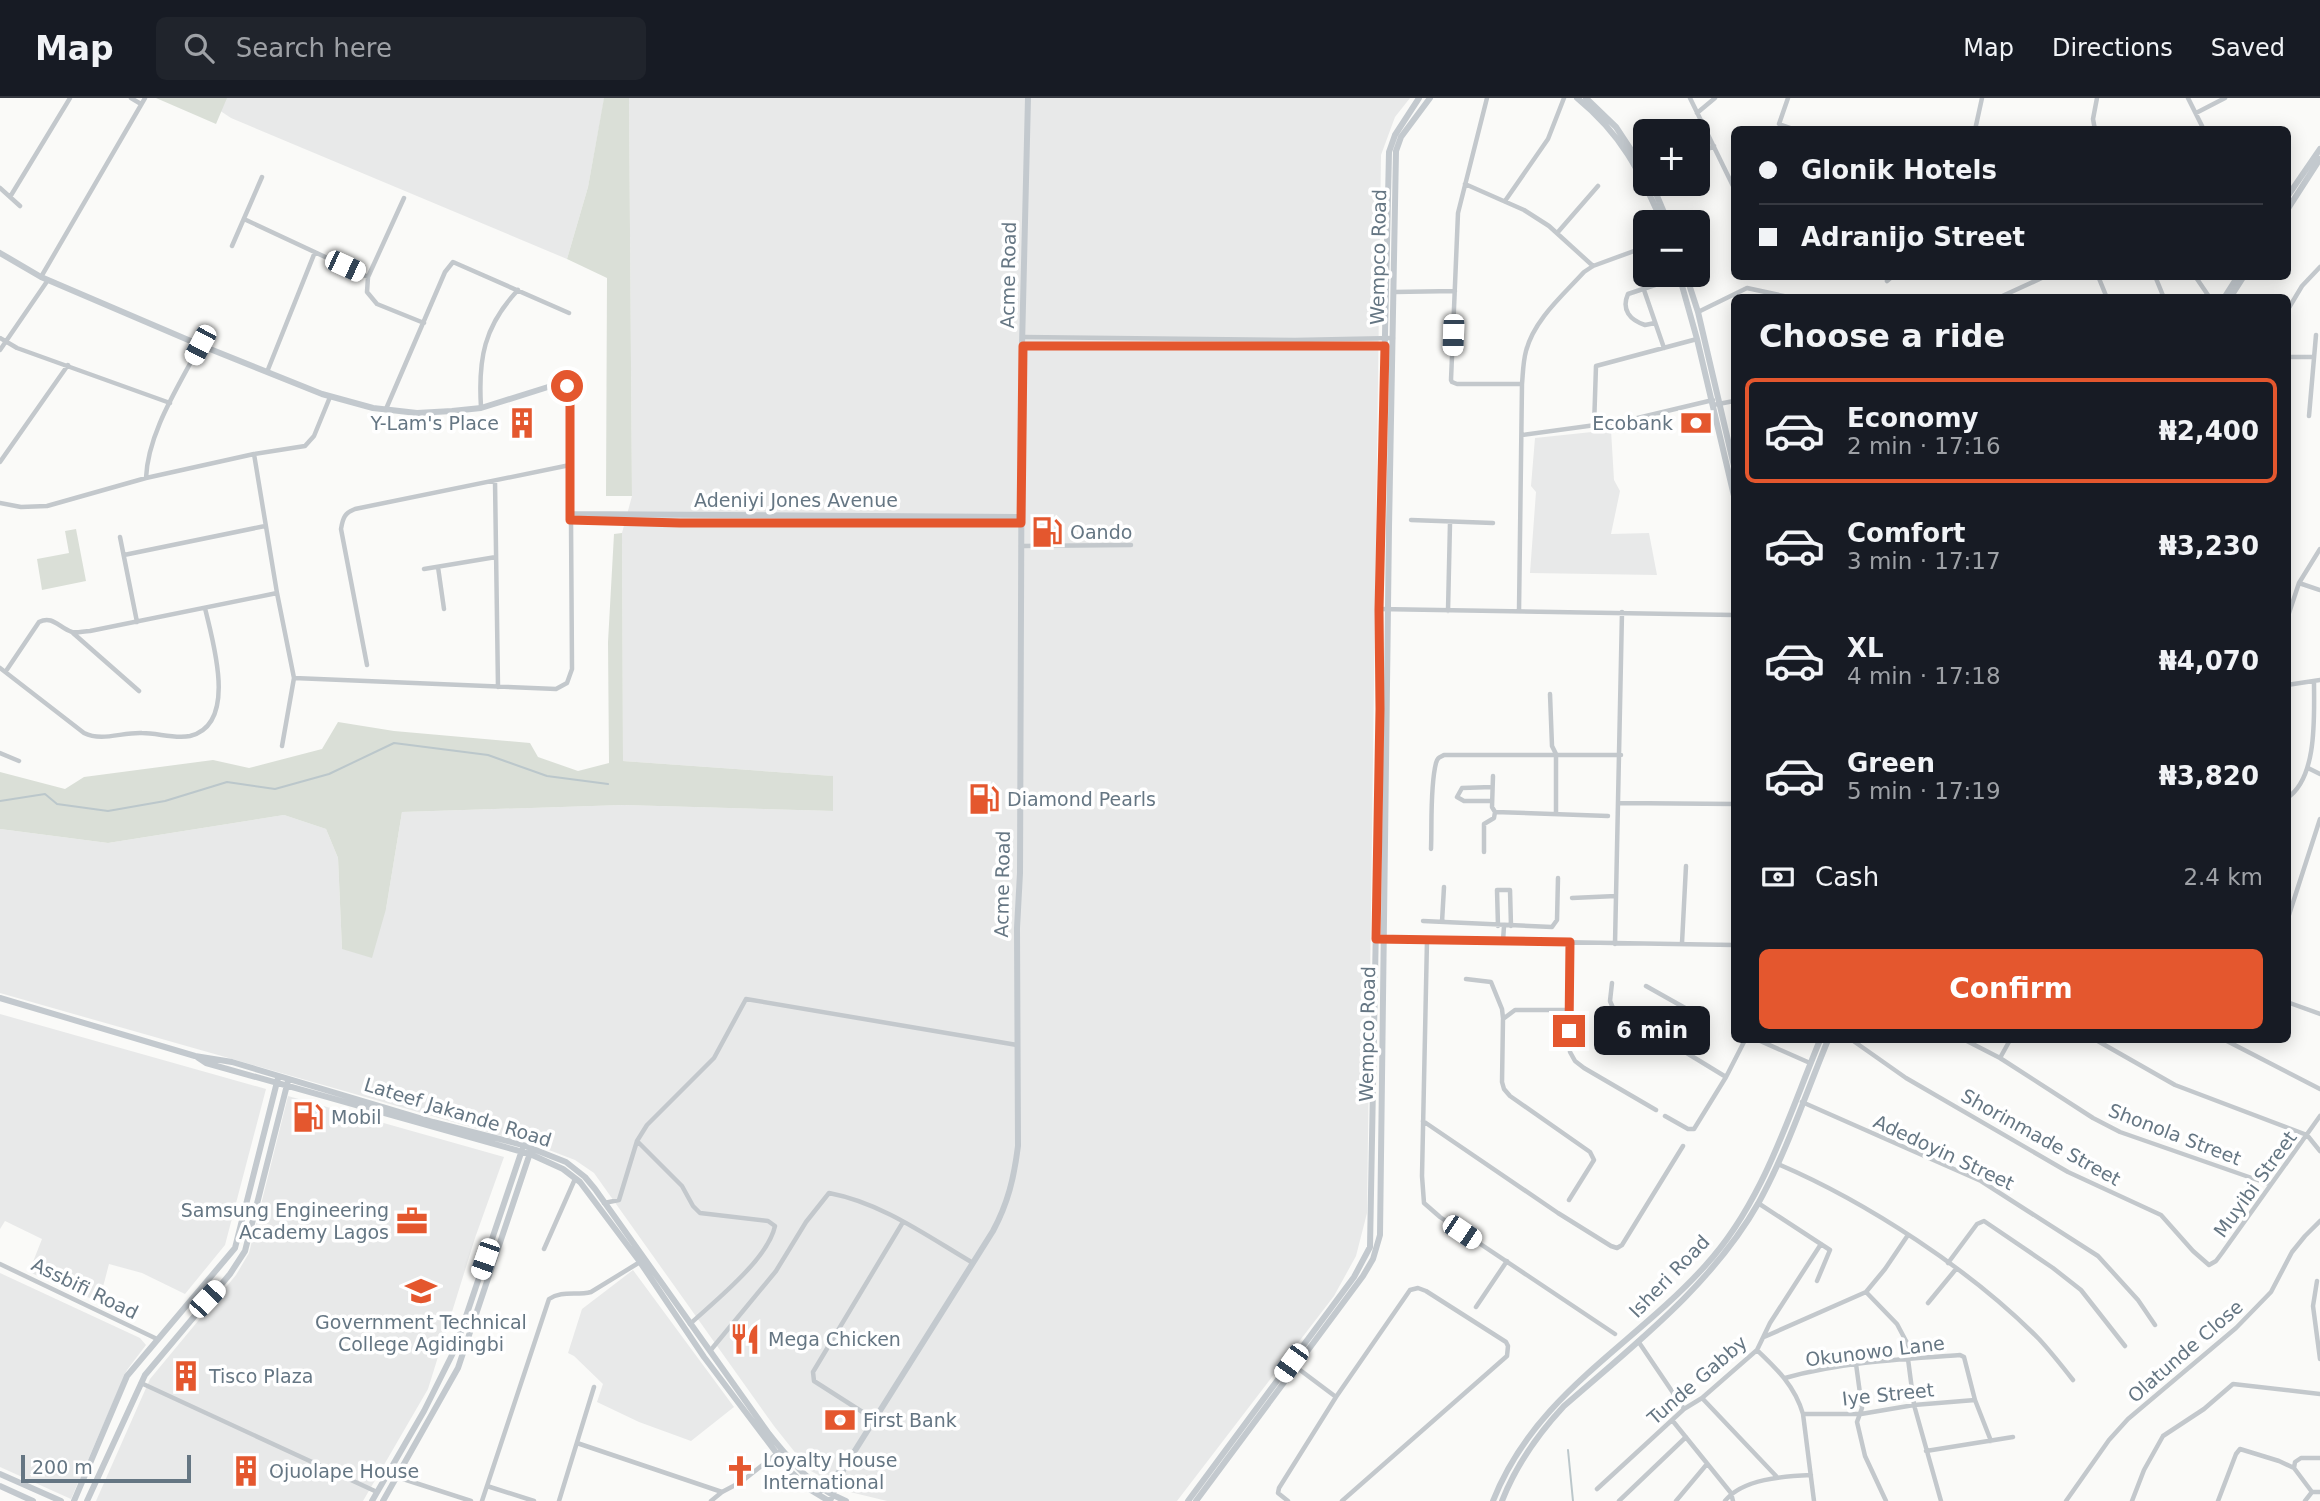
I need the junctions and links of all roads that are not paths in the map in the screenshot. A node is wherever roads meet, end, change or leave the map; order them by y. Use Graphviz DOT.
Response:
graph roads {
  1 [pos="70,98"];
  2 [pos="131,98"];
  3 [pos="145,98"];
  4 [pos="1028,98"];
  5 [pos="1419,98"];
  6 [pos="1430,98"];
  7 [pos="1487,98"];
  8 [pos="1564,98"];
  9 [pos="1577,98"];
  10 [pos="1587,98"];
  11 [pos="1690,98"];
  12 [pos="1714,98"];
  13 [pos="1788,98"];
  14 [pos="1982,98"];
  15 [pos="2097,98"];
  16 [pos="2188,98"];
  17 [pos="2225,98"];
  18 [pos="141,104"];
  19 [pos="1697,113"];
  20 [pos="2196,113"];
  21 [pos="1778,126"];
  22 [pos="1976,126"];
  23 [pos="2094,126"];
  24 [pos="2202,126"];
  25 [pos="1714,146"];
  26 [pos="1710,148"];
  27 [pos="2320,149"];
  28 [pos="1633,152"];
  29 [pos="2320,159"];
  30 [pos="1633,160"];
  31 [pos="262,177"];
  32 [pos="1731,182"];
  33 [pos="1465,184"];
  34 [pos="1598,186"];
  35 [pos="0,188"];
  36 [pos="2291,191"];
  37 [pos="10,197"];
  38 [pos="404,198"];
  39 [pos="1505,201"];
  40 [pos="2291,204"];
  41 [pos="20,206"];
  42 [pos="244,219"];
  43 [pos="1558,232"];
  44 [pos="232,246"];
  45 [pos="1633,251"];
  46 [pos="314,252"];
  47 [pos="0,253"];
  48 [pos="1593,266"];
  49 [pos="2320,267"];
  50 [pos="368,277"];
  51 [pos="44,279"];
  52 [pos="2037,280"];
  53 [pos="1651,287"];
  54 [pos="1682,287"];
  55 [pos="1690,287"];
  56 [pos="518,290"];
  57 [pos="1644,290"];
  58 [pos="1455,291"];
  59 [pos="1394,292"];
  60 [pos="1734,294"];
  61 [pos="1774,294"];
  62 [pos="2007,294"];
  63 [pos="1731,296"];
  64 [pos="2291,304"];
  65 [pos="1698,312"];
  66 [pos="569,313"];
  67 [pos="424,323"];
  68 [pos="1655,323"];
  69 [pos="2316,335"];
  70 [pos="1023,337"];
  71 [pos="1096,337"];
  72 [pos="1697,339"];
  73 [pos="3,340"];
  74 [pos="1389,342"];
  75 [pos="200,345"];
  76 [pos="1023,346"];
  77 [pos="1097,346"];
  78 [pos="1664,348"];
  79 [pos="0,350"];
  80 [pos="2314,357"];
  81 [pos="2291,358"];
  82 [pos="68,365"];
  83 [pos="267,372"];
  84 [pos="1522,384"];
  85 [pos="330,397"];
  86 [pos="1731,401"];
  87 [pos="1715,402"];
  88 [pos="170,403"];
  89 [pos="481,408"];
  90 [pos="387,410"];
  91 [pos="2309,416"];
  92 [pos="1594,427"];
  93 [pos="1522,435"];
  94 [pos="254,454"];
  95 [pos="1731,456"];
  96 [pos="0,462"];
  97 [pos="570,465"];
  98 [pos="146,478"];
  99 [pos="495,481"];
  100 [pos="1731,481"];
  101 [pos="0,503"];
  102 [pos="570,517"];
  103 [pos="1021,520"];
  104 [pos="1412,520"];
  105 [pos="1450,523"];
  106 [pos="1493,523"];
  107 [pos="265,526"];
  108 [pos="120,537"];
  109 [pos="1131,545"];
  110 [pos="1021,546"];
  111 [pos="2320,549"];
  112 [pos="124,555"];
  113 [pos="496,557"];
  114 [pos="438,567"];
  115 [pos="424,569"];
  116 [pos="2299,583"];
  117 [pos="2320,590"];
  118 [pos="277,593"];
  119 [pos="2291,607"];
  120 [pos="205,608"];
  121 [pos="444,608"];
  122 [pos="1388,609"];
  123 [pos="1379,610"];
  124 [pos="1448,611"];
  125 [pos="1519,611"];
  126 [pos="1622,612"];
  127 [pos="1731,615"];
  128 [pos="137,622"];
  129 [pos="72,632"];
  130 [pos="367,665"];
  131 [pos="3,669"];
  132 [pos="294,678"];
  133 [pos="2317,680"];
  134 [pos="2291,684"];
  135 [pos="498,687"];
  136 [pos="139,691"];
  137 [pos="1550,694"];
  138 [pos="282,746"];
  139 [pos="0,752"];
  140 [pos="1556,754"];
  141 [pos="1620,755"];
  142 [pos="19,761"];
  143 [pos="2308,768"];
  144 [pos="2320,774"];
  145 [pos="1493,776"];
  146 [pos="1492,787"];
  147 [pos="2291,795"];
  148 [pos="1492,801"];
  149 [pos="1619,803"];
  150 [pos="1731,804"];
  151 [pos="1495,812"];
  152 [pos="1556,813"];
  153 [pos="1608,816"];
  154 [pos="2320,819"];
  155 [pos="1431,849"];
  156 [pos="1485,852"];
  157 [pos="1686,866"];
  158 [pos="1558,878"];
  159 [pos="1444,887"];
  160 [pos="1616,896"];
  161 [pos="1572,898"];
  162 [pos="2291,909"];
  163 [pos="1423,921"];
  164 [pos="1442,922"];
  165 [pos="1501,926"];
  166 [pos="1511,926"];
  167 [pos="1376,939"];
  168 [pos="1385,939"];
  169 [pos="1427,940"];
  170 [pos="1503,941"];
  171 [pos="1570,942"];
  172 [pos="1682,943"];
  173 [pos="1615,944"];
  174 [pos="1731,945"];
  175 [pos="1466,979"];
  176 [pos="1612,983"];
  177 [pos="1646,986"];
  178 [pos="0,998"];
  179 [pos="2291,1003"];
  180 [pos="1568,1010"];
  181 [pos="2320,1014"];
  182 [pos="1503,1019"];
  183 [pos="1743,1043"];
  184 [pos="1765,1043"];
  185 [pos="1819,1043"];
  186 [pos="1827,1043"];
  187 [pos="1857,1043"];
  188 [pos="1971,1043"];
  189 [pos="2008,1043"];
  190 [pos="2101,1043"];
  191 [pos="2231,1043"];
  192 [pos="1018,1045"];
  193 [pos="1674,1045"];
  194 [pos="2000,1058"];
  195 [pos="1810,1063"];
  196 [pos="1726,1077"];
  197 [pos="278,1079"];
  198 [pos="288,1082"];
  199 [pos="2320,1089"];
  200 [pos="1802,1102"];
  201 [pos="1656,1110"];
  202 [pos="269,1115"];
  203 [pos="1665,1116"];
  204 [pos="2320,1116"];
  205 [pos="279,1118"];
  206 [pos="1423,1121"];
  207 [pos="2307,1135"];
  208 [pos="637,1140"];
  209 [pos="1683,1146"];
  210 [pos="522,1149"];
  211 [pos="531,1151"];
  212 [pos="2320,1151"];
  213 [pos="1777,1164"];
  214 [pos="575,1178"];
  215 [pos="2269,1185"];
  216 [pos="1569,1200"];
  217 [pos="604,1203"];
  218 [pos="1758,1203"];
  219 [pos="2320,1221"];
  220 [pos="903,1222"];
  221 [pos="1908,1235"];
  222 [pos="493,1237"];
  223 [pos="501,1240"];
  224 [pos="1821,1244"];
  225 [pos="544,1249"];
  226 [pos="1507,1261"];
  227 [pos="640,1262"];
  228 [pos="0,1264"];
  229 [pos="973,1264"];
  230 [pos="1948,1264"];
  231 [pos="2209,1265"];
  232 [pos="1708,1269"];
  233 [pos="1956,1269"];
  234 [pos="1817,1281"];
  235 [pos="2317,1281"];
  236 [pos="1866,1292"];
  237 [pos="1928,1303"];
  238 [pos="1476,1307"];
  239 [pos="1332,1313"];
  240 [pos="690,1324"];
  241 [pos="2155,1325"];
  242 [pos="1615,1334"];
  243 [pos="1763,1337"];
  244 [pos="157,1339"];
  245 [pos="1638,1341"];
  246 [pos="2126,1346"];
  247 [pos="1757,1350"];
  248 [pos="709,1351"];
  249 [pos="1915,1358"];
  250 [pos="1908,1359"];
  251 [pos="2320,1359"];
  252 [pos="1856,1364"];
  253 [pos="1296,1367"];
  254 [pos="1786,1378"];
  255 [pos="2073,1380"];
  256 [pos="141,1383"];
  257 [pos="594,1387"];
  258 [pos="2320,1394"];
  259 [pos="1336,1397"];
  260 [pos="1702,1398"];
  261 [pos="1975,1400"];
  262 [pos="1914,1405"];
  263 [pos="1684,1409"];
  264 [pos="1803,1414"];
  265 [pos="1861,1414"];
  266 [pos="875,1420"];
  267 [pos="1672,1420"];
  268 [pos="414,1427"];
  269 [pos="422,1432"];
  270 [pos="1686,1437"];
  271 [pos="2013,1437"];
  272 [pos="1991,1441"];
  273 [pos="577,1443"];
  274 [pos="1926,1451"];
  275 [pos="779,1452"];
  276 [pos="2320,1458"];
  277 [pos="1707,1464"];
  278 [pos="844,1468"];
  279 [pos="2294,1468"];
  280 [pos="87,1471"];
  281 [pos="0,1474"];
  282 [pos="1811,1475"];
  283 [pos="98,1476"];
  284 [pos="1777,1476"];
  285 [pos="396,1477"];
  286 [pos="0,1486"];
  287 [pos="487,1486"];
  288 [pos="1597,1489"];
  289 [pos="377,1492"];
  290 [pos="722,1492"];
  291 [pos="820,1492"];
  292 [pos="2312,1492"];
  293 [pos="2320,1492"];
  294 [pos="1731,1493"];
  295 [pos="831,1499"];
  296 [pos="2067,1500"];
  297 [pos="33,1501"];
  298 [pos="61,1501"];
  299 [pos="74,1501"];
  300 [pos="87,1501"];
  301 [pos="372,1501"];
  302 [pos="383,1501"];
  303 [pos="471,1501"];
  304 [pos="482,1501"];
  305 [pos="534,1501"];
  306 [pos="559,1501"];
  307 [pos="712,1501"];
  308 [pos="846,1501"];
  309 [pos="1188,1501"];
  310 [pos="1196,1501"];
  311 [pos="1288,1501"];
  312 [pos="1342,1501"];
  313 [pos="1493,1501"];
  314 [pos="1502,1501"];
  315 [pos="1619,1501"];
  316 [pos="1675,1501"];
  317 [pos="1725,1501"];
  318 [pos="1733,1501"];
  319 [pos="1814,1501"];
  320 [pos="1886,1501"];
  321 [pos="1941,1501"];
  322 [pos="2076,1501"];
  323 [pos="2132,1501"];
  324 [pos="2218,1501"];
  325 [pos="2305,1501"];
  1 -- 37 [label="street"];
  2 -- 18 [label="street"];
  3 -- 18 [label="street"];
  4 -- 70 [label="street, Acme Road"];
  5 -- 74 [label="street, Wempco Road"];
  6 -- 59 [label="street, Wempco Road"];
  7 -- 33 [label="street"];
  8 -- 39 [label="street"];
  9 -- 30 [label="street"];
  10 -- 28 [label="street"];
  11 -- 19 [label="street"];
  12 -- 19 [label="street"];
  13 -- 21 [label="street"];
  14 -- 22 [label="street"];
  15 -- 23 [label="street"];
  16 -- 20 [label="street"];
  17 -- 20 [label="street"];
  18 -- 51 [label="street"];
  19 -- 25 [label="street"];
  20 -- 24 [label="street"];
  25 -- 26 [label="street"];
  25 -- 32 [label="street"];
  27 -- 36 [label="street"];
  29 -- 40 [label="street"];
  31 -- 42 [label="street"];
  33 -- 39 [label="street"];
  33 -- 58 [label="street"];
  34 -- 43 [label="street"];
  35 -- 37 [label="street"];
  37 -- 41 [label="street"];
  38 -- 50 [label="street"];
  39 -- 43 [label="street"];
  42 -- 44 [label="street"];
  42 -- 46 [label="street"];
  43 -- 48 [label="street"];
  45 -- 48 [label="street"];
  46 -- 50 [label="street"];
  46 -- 83 [label="street"];
  47 -- 51 [label="street"];
  48 -- 84 [label="street"];
  49 -- 64 [label="street"];
  50 -- 67 [label="street"];
  51 -- 73 [label="street"];
  51 -- 75 [label="street"];
  52 -- 62 [label="street"];
  53 -- 57 [label="street"];
  54 -- 72 [label="street"];
  55 -- 65 [label="street"];
  56 -- 66 [label="street"];
  56 -- 67 [label="street"];
  56 -- 89 [label="street"];
  57 -- 68 [label="street"];
  57 -- 68 [label="street"];
  58 -- 59 [label="street"];
  58 -- 84 [label="street"];
  59 -- 74 [label="street, Wempco Road"];
  60 -- 61 [label="street"];
  63 -- 65 [label="street"];
  65 -- 87 [label="street"];
  67 -- 90 [label="street"];
  68 -- 78 [label="street"];
  69 -- 80 [label="street"];
  70 -- 71 [label="street"];
  70 -- 76 [label="street, Acme Road"];
  71 -- 74 [label="street"];
  71 -- 77 [label="street"];
  72 -- 78 [label="street"];
  72 -- 87 [label="street"];
  73 -- 79 [label="street"];
  73 -- 82 [label="street"];
  74 -- 77 [label="street"];
  74 -- 122 [label="street, Wempco Road"];
  74 -- 123 [label="street, Wempco Road"];
  75 -- 83 [label="street"];
  75 -- 88 [label="street"];
  76 -- 77 [label="street"];
  76 -- 103 [label="street, Acme Road"];
  78 -- 92 [label="street"];
  80 -- 81 [label="street"];
  80 -- 91 [label="street"];
  82 -- 88 [label="street"];
  82 -- 96 [label="street"];
  83 -- 85 [label="street"];
  84 -- 93 [label="street"];
  85 -- 90 [label="street"];
  85 -- 94 [label="street"];
  86 -- 87 [label="street"];
  87 -- 92 [label="street"];
  87 -- 95 [label="street"];
  87 -- 100 [label="street"];
  88 -- 98 [label="street"];
  89 -- 90 [label="street"];
  89 -- 97 [label="street"];
  92 -- 93 [label="street"];
  93 -- 125 [label="street"];
  94 -- 98 [label="street"];
  94 -- 107 [label="street"];
  97 -- 99 [label="street"];
  97 -- 102 [label="street"];
  98 -- 101 [label="street"];
  99 -- 113 [label="street"];
  99 -- 130 [label="street"];
  102 -- 103 [label="street, Adeniyi Jones Avenue"];
  102 -- 135 [label="street"];
  103 -- 110 [label="street, Acme Road"];
  104 -- 105 [label="street"];
  105 -- 106 [label="street"];
  105 -- 124 [label="street"];
  107 -- 112 [label="street"];
  107 -- 118 [label="street"];
  108 -- 112 [label="street"];
  109 -- 110 [label="street"];
  110 -- 192 [label="street, Acme Road"];
  111 -- 116 [label="street"];
  112 -- 128 [label="street"];
  113 -- 114 [label="street"];
  113 -- 135 [label="street"];
  114 -- 115 [label="street"];
  114 -- 121 [label="street"];
  116 -- 117 [label="street"];
  116 -- 119 [label="street"];
  118 -- 120 [label="street"];
  118 -- 132 [label="street"];
  120 -- 128 [label="street"];
  120 -- 131 [label="street"];
  122 -- 123 [label="street"];
  122 -- 124 [label="street"];
  122 -- 168 [label="street, Wempco Road"];
  123 -- 167 [label="street, Wempco Road"];
  124 -- 125 [label="street"];
  125 -- 126 [label="street"];
  126 -- 127 [label="street"];
  126 -- 141 [label="street"];
  128 -- 129 [label="street"];
  129 -- 131 [label="street"];
  129 -- 136 [label="street"];
  132 -- 135 [label="street"];
  132 -- 138 [label="street"];
  133 -- 134 [label="street"];
  133 -- 143 [label="street"];
  137 -- 140 [label="street"];
  139 -- 142 [label="street"];
  140 -- 141 [label="street"];
  140 -- 152 [label="street"];
  140 -- 155 [label="street"];
  141 -- 149 [label="street"];
  143 -- 144 [label="street"];
  143 -- 147 [label="street"];
  145 -- 146 [label="street"];
  146 -- 148 [label="street"];
  146 -- 148 [label="street"];
  148 -- 151 [label="street"];
  149 -- 150 [label="street"];
  149 -- 160 [label="street"];
  151 -- 152 [label="street"];
  151 -- 156 [label="street"];
  152 -- 153 [label="street"];
  154 -- 162 [label="street"];
  157 -- 172 [label="street"];
  158 -- 166 [label="street"];
  159 -- 164 [label="street"];
  160 -- 161 [label="street"];
  160 -- 173 [label="street"];
  163 -- 164 [label="street"];
  164 -- 165 [label="street"];
  165 -- 166 [label="street"];
  165 -- 166 [label="street"];
  165 -- 170 [label="street"];
  167 -- 168 [label="street"];
  167 -- 239 [label="street, Wempco Road"];
  168 -- 169 [label="street"];
  168 -- 239 [label="street, Wempco Road"];
  169 -- 170 [label="street"];
  169 -- 206 [label="street"];
  170 -- 171 [label="street"];
  171 -- 173 [label="street"];
  171 -- 180 [label="street"];
  172 -- 173 [label="street"];
  172 -- 174 [label="street"];
  175 -- 182 [label="street"];
  176 -- 193 [label="street"];
  177 -- 193 [label="street"];
  178 -- 197 [label="street, Lateef Jakande Road"];
  179 -- 181 [label="street"];
  180 -- 182 [label="street"];
  180 -- 201 [label="street"];
  182 -- 216 [label="street"];
  183 -- 196 [label="street"];
  184 -- 195 [label="street"];
  185 -- 195 [label="street, Isheri Road"];
  186 -- 200 [label="street, Isheri Road"];
  187 -- 231 [label="street, Shorinmade Street"];
  188 -- 194 [label="street, Shonola Street"];
  189 -- 194 [label="street"];
  190 -- 207 [label="street"];
  191 -- 199 [label="street"];
  192 -- 208 [label="street"];
  192 -- 229 [label="street, Acme Road"];
  193 -- 196 [label="street"];
  194 -- 215 [label="street, Shonola Street"];
  195 -- 232 [label="street, Isheri Road"];
  196 -- 203 [label="street"];
  197 -- 198 [label="street, Lateef Jakande Road"];
  197 -- 202 [label="street"];
  198 -- 205 [label="street"];
  198 -- 210 [label="street, Lateef Jakande Road"];
  200 -- 213 [label="street, Isheri Road"];
  200 -- 241 [label="street, Adedoyin Street"];
  202 -- 205 [label="street"];
  202 -- 244 [label="street"];
  204 -- 207 [label="street, Muyibi Street"];
  205 -- 256 [label="street"];
  206 -- 209 [label="street"];
  206 -- 226 [label="street"];
  207 -- 212 [label="street"];
  207 -- 215 [label="street, Muyibi Street"];
  208 -- 217 [label="street"];
  208 -- 240 [label="street"];
  210 -- 211 [label="street, Lateef Jakande Road"];
  210 -- 222 [label="street"];
  211 -- 214 [label="street, Lateef Jakande Road"];
  211 -- 217 [label="street, Lateef Jakande Road"];
  211 -- 223 [label="street"];
  213 -- 218 [label="street, Isheri Road"];
  213 -- 221 [label="street"];
  214 -- 225 [label="street"];
  214 -- 227 [label="street, Lateef Jakande Road"];
  215 -- 231 [label="street, Muyibi Street"];
  217 -- 240 [label="street, Lateef Jakande Road"];
  218 -- 224 [label="street"];
  218 -- 232 [label="street, Isheri Road"];
  219 -- 296 [label="street, Olatunde Close"];
  220 -- 229 [label="street"];
  220 -- 248 [label="street"];
  220 -- 266 [label="street"];
  221 -- 230 [label="street"];
  221 -- 236 [label="street"];
  222 -- 223 [label="street"];
  222 -- 268 [label="street"];
  223 -- 269 [label="street"];
  224 -- 234 [label="street"];
  224 -- 243 [label="street, Tunde Gabby"];
  226 -- 238 [label="street"];
  226 -- 242 [label="street"];
  227 -- 275 [label="street, Lateef Jakande Road"];
  227 -- 287 [label="street"];
  228 -- 244 [label="street, Assbifi Road"];
  229 -- 266 [label="street, Acme Road"];
  230 -- 233 [label="street"];
  230 -- 246 [label="street"];
  232 -- 245 [label="street, Isheri Road"];
  232 -- 313 [label="street, Isheri Road"];
  233 -- 237 [label="street"];
  233 -- 255 [label="street"];
  235 -- 251 [label="street"];
  236 -- 243 [label="street"];
  236 -- 249 [label="street"];
  239 -- 253 [label="street, Wempco Road"];
  239 -- 309 [label="street, Wempco Road"];
  240 -- 248 [label="street, Lateef Jakande Road"];
  243 -- 247 [label="street, Tunde Gabby"];
  244 -- 280 [label="street"];
  245 -- 263 [label="street"];
  245 -- 314 [label="street, Isheri Road"];
  247 -- 254 [label="street"];
  247 -- 260 [label="street, Tunde Gabby"];
  248 -- 275 [label="street, Lateef Jakande Road"];
  249 -- 250 [label="street, Okunowo Lane"];
  249 -- 261 [label="street, Okunowo Lane"];
  250 -- 252 [label="street, Okunowo Lane"];
  250 -- 262 [label="street"];
  252 -- 254 [label="street, Okunowo Lane"];
  252 -- 265 [label="street"];
  253 -- 259 [label="street"];
  253 -- 310 [label="street, Wempco Road"];
  254 -- 264 [label="street"];
  256 -- 283 [label="street"];
  256 -- 289 [label="street"];
  257 -- 273 [label="street"];
  258 -- 323 [label="street"];
  259 -- 311 [label="street"];
  259 -- 312 [label="street"];
  260 -- 263 [label="street, Tunde Gabby"];
  260 -- 284 [label="street"];
  261 -- 262 [label="street, Iye Street"];
  261 -- 272 [label="street"];
  262 -- 265 [label="street, Iye Street"];
  262 -- 274 [label="street"];
  263 -- 267 [label="street, Tunde Gabby"];
  264 -- 265 [label="street, Iye Street"];
  264 -- 282 [label="street"];
  265 -- 320 [label="street"];
  266 -- 278 [label="street, Acme Road"];
  267 -- 270 [label="street"];
  267 -- 288 [label="street, Tunde Gabby"];
  268 -- 269 [label="street"];
  268 -- 289 [label="street"];
  269 -- 285 [label="street"];
  270 -- 277 [label="street"];
  270 -- 315 [label="street"];
  271 -- 272 [label="street"];
  272 -- 274 [label="street"];
  273 -- 290 [label="street"];
  273 -- 306 [label="street"];
  274 -- 321 [label="street"];
  275 -- 290 [label="street"];
  275 -- 291 [label="street, Lateef Jakande Road"];
  276 -- 279 [label="street"];
  277 -- 294 [label="street"];
  277 -- 316 [label="street"];
  278 -- 291 [label="street"];
  278 -- 295 [label="street, Acme Road"];
  279 -- 292 [label="street"];
  279 -- 324 [label="street"];
  280 -- 283 [label="street"];
  280 -- 299 [label="street"];
  281 -- 298 [label="street"];
  282 -- 284 [label="street"];
  282 -- 319 [label="street"];
  283 -- 300 [label="street"];
  284 -- 294 [label="street"];
  285 -- 302 [label="street"];
  285 -- 303 [label="street"];
  286 -- 297 [label="street"];
  287 -- 304 [label="street"];
  287 -- 305 [label="street"];
  289 -- 301 [label="street"];
  290 -- 307 [label="street"];
  291 -- 295 [label="street, Lateef Jakande Road"];
  292 -- 293 [label="street"];
  292 -- 325 [label="street"];
  294 -- 317 [label="street"];
  294 -- 318 [label="street"];
  295 -- 308 [label="street, Lateef Jakande Road"];
  296 -- 322 [label="street"];
}
